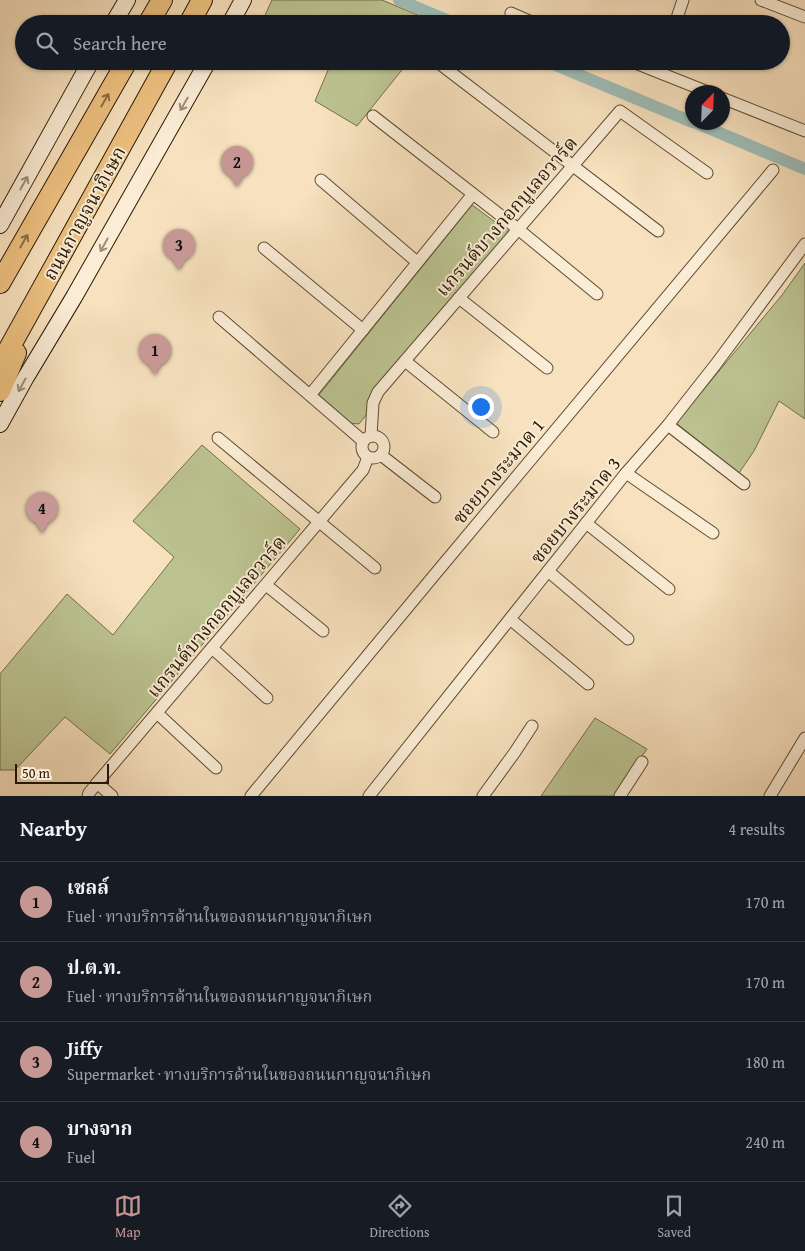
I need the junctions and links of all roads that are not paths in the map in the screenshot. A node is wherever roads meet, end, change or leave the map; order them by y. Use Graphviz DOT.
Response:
graph roads {
  1 [pos="127,0"];
  2 [pos="162,0"];
  3 [pos="243,0"];
  4 [pos="684,0"];
  5 [pos="761,0"];
  6 [pos="201,1"];
  7 [pos="511,13"];
  8 [pos="118,15"];
  9 [pos="153,15"];
  10 [pos="193,15"];
  11 [pos="235,15"];
  12 [pos="516,15"];
  13 [pos="678,15"];
  14 [pos="805,17"];
  15 [pos="86,70"];
  16 [pos="122,70"];
  17 [pos="163,70"];
  18 [pos="203,70"];
  19 [pos="448,70"];
  20 [pos="664,70"];
  21 [pos="694,85"];
  22 [pos="730,101"];
  23 [pos="373,116"];
  24 [pos="805,131"];
  25 [pos="573,166"];
  26 [pos="773,170"];
  27 [pos="707,173"];
  28 [pos="321,180"];
  29 [pos="473,194"];
  30 [pos="0,225"];
  31 [pos="518,229"];
  32 [pos="658,230"];
  33 [pos="805,244"];
  34 [pos="264,248"];
  35 [pos="417,262"];
  36 [pos="0,283"];
  37 [pos="42,289"];
  38 [pos="597,294"];
  39 [pos="459,298"];
  40 [pos="218,317"];
  41 [pos="363,330"];
  42 [pos="405,360"];
  43 [pos="0,365"];
  44 [pos="547,368"];
  45 [pos="0,391"];
  46 [pos="310,395"];
  47 [pos="0,424"];
  48 [pos="668,424"];
  49 [pos="493,432"];
  50 [pos="218,438"];
  51 [pos="367,438"];
  52 [pos="381,455"];
  53 [pos="368,457"];
  54 [pos="626,472"];
  55 [pos="744,484"];
  56 [pos="435,497"];
  57 [pos="320,522"];
  58 [pos="586,523"];
  59 [pos="713,533"];
  60 [pos="375,568"];
  61 [pos="548,571"];
  62 [pos="266,584"];
  63 [pos="669,589"];
  64 [pos="510,619"];
  65 [pos="323,631"];
  66 [pos="628,638"];
  67 [pos="212,648"];
  68 [pos="588,684"];
  69 [pos="267,698"];
  70 [pos="157,713"];
  71 [pos="532,726"];
  72 [pos="805,738"];
  73 [pos="642,762"];
  74 [pos="216,768"];
  75 [pos="97,784"];
  76 [pos="88,796"];
  77 [pos="112,796"];
  78 [pos="251,796"];
  79 [pos="369,796"];
  80 [pos="483,796"];
  81 [pos="620,796"];
  82 [pos="770,796"];
  1 -- 8 [label="main road"];
  2 -- 9 [label="highway"];
  3 -- 11 [label="main road"];
  4 -- 13 [label="street"];
  5 -- 14 [label="street"];
  6 -- 10 [label="highway"];
  7 -- 12 [label="street"];
  30 -- 15 [label="main road, one-way"];
  36 -- 16 [label="highway, ถนนกาญจนาภิเษก, one-way"];
  17 -- 37 [label="highway, ถนนกาญจนาภิเษก"];
  18 -- 47 [label="main road, one-way"];
  19 -- 25 [label="street"];
  20 -- 21 [label="street"];
  22 -- 24 [label="street"];
  23 -- 29 [label="street"];
  25 -- 27 [label="street, แกรนด์บางกอกบูเลอวาร์ด"];
  25 -- 31 [label="street, แกรนด์บางกอกบูเลอวาร์ด"];
  25 -- 32 [label="street"];
  26 -- 78 [label="street, ซอยบางระมาด 1"];
  28 -- 35 [label="street"];
  29 -- 31 [label="street"];
  29 -- 35 [label="street"];
  31 -- 38 [label="street"];
  31 -- 39 [label="street, แกรนด์บางกอกบูเลอวาร์ด"];
  33 -- 48 [label="street, ซอยบางระมาด 3"];
  34 -- 41 [label="street"];
  35 -- 41 [label="street"];
  37 -- 43 [label="highway, ถนนกาญจนาภิเษก"];
  37 -- 45 [label="highway"];
  39 -- 42 [label="street, แกรนด์บางกอกบูเลอวาร์ด"];
  39 -- 44 [label="street"];
  40 -- 46 [label="street"];
  41 -- 46 [label="street"];
  42 -- 49 [label="street"];
  42 -- 51 [label="street, แกรนด์บางกอกบูเลอวาร์ด"];
  46 -- 51 [label="street"];
  48 -- 54 [label="street, ซอยบางระมาด 3"];
  48 -- 55 [label="street"];
  50 -- 57 [label="street"];
  51 -- 52 [label="street"];
  51 -- 53 [label="street"];
  52 -- 53 [label="street"];
  52 -- 56 [label="street"];
  53 -- 57 [label="street, แกรนด์บางกอกบูเลอวาร์ด"];
  54 -- 58 [label="street, ซอยบางระมาด 3"];
  54 -- 59 [label="street"];
  57 -- 60 [label="street"];
  57 -- 62 [label="street, แกรนด์บางกอกบูเลอวาร์ด"];
  58 -- 61 [label="street, ซอยบางระมาด 3"];
  58 -- 63 [label="street"];
  61 -- 64 [label="street, ซอยบางระมาด 3"];
  61 -- 66 [label="street"];
  62 -- 65 [label="street"];
  62 -- 67 [label="street, แกรนด์บางกอกบูเลอวาร์ด"];
  64 -- 68 [label="street"];
  64 -- 79 [label="street, ซอยบางระมาด 3"];
  67 -- 69 [label="street"];
  67 -- 70 [label="street, แกรนด์บางกอกบูเลอวาร์ด"];
  70 -- 74 [label="street"];
  70 -- 75 [label="street, แกรนด์บางกอกบูเลอวาร์ด"];
  71 -- 80 [label="street"];
  72 -- 82 [label="street"];
  73 -- 81 [label="street"];
  75 -- 76 [label="street, แกรนด์บางกอกบูเลอวาร์ด"];
  75 -- 77 [label="street"];
}
